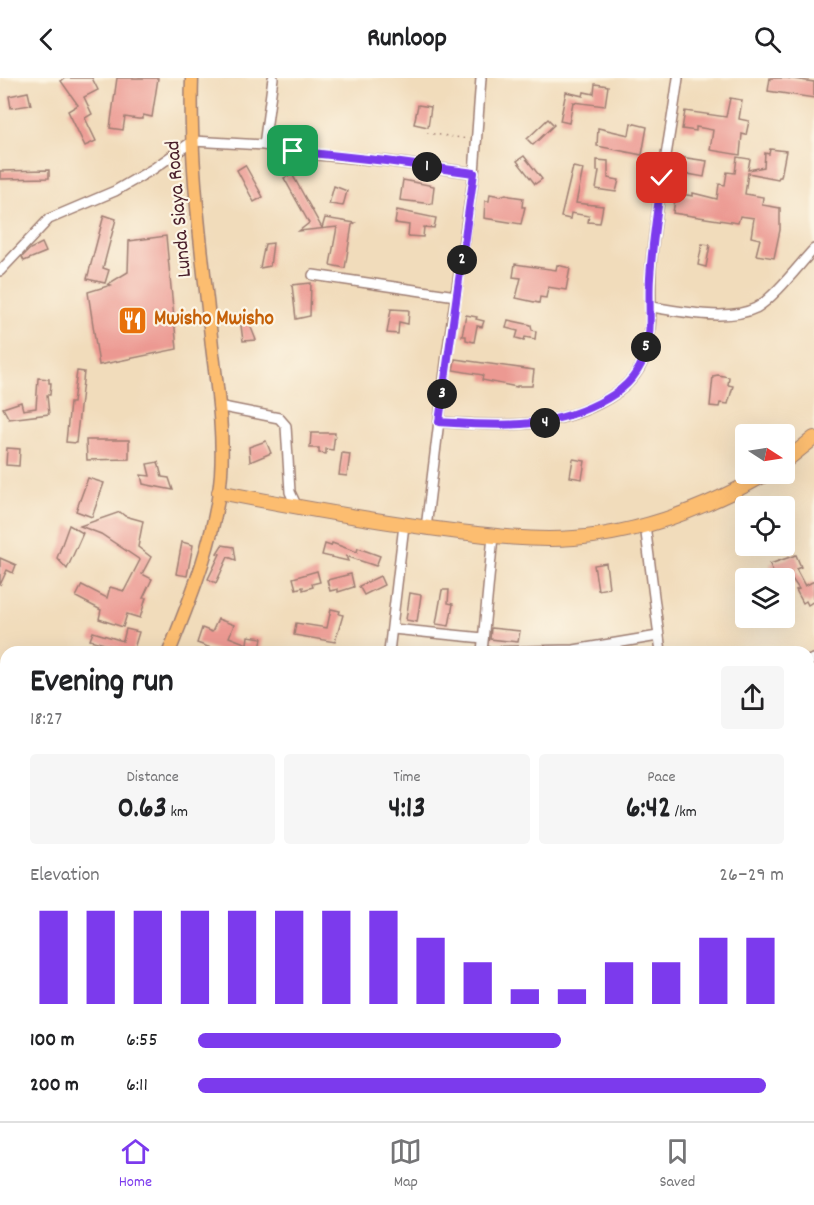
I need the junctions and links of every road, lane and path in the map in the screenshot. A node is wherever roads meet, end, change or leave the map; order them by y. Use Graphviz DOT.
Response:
graph roads {
  1 [pos="192,78"];
  2 [pos="273,78"];
  3 [pos="481,78"];
  4 [pos="678,78"];
  5 [pos="427,133"];
  6 [pos="478,140"];
  7 [pos="193,141"];
  8 [pos="264,145"];
  9 [pos="474,173"];
  10 [pos="814,249"];
  11 [pos="0,271"];
  12 [pos="314,275"];
  13 [pos="456,296"];
  14 [pos="651,308"];
  15 [pos="218,406"];
  16 [pos="439,422"];
  17 [pos="814,438"];
  18 [pos="795,453"];
  19 [pos="747,484"];
  20 [pos="219,492"];
  21 [pos="297,507"];
  22 [pos="404,525"];
  23 [pos="645,525"];
  24 [pos="426,528"];
  25 [pos="493,536"];
  26 [pos="393,629"];
  27 [pos="658,636"];
  28 [pos="483,639"];
  29 [pos="171,646"];
  30 [pos="390,646"];
  31 [pos="482,646"];
  32 [pos="598,646"];
  33 [pos="660,646"];
  1 -- 7 [label="main road, Lunda Siaya Road"];
  2 -- 8 [label="street"];
  3 -- 6 [label="street"];
  4 -- 14 [label="street"];
  5 -- 6 [label="path"];
  6 -- 9 [label="street"];
  7 -- 8 [label="street"];
  7 -- 11 [label="street"];
  7 -- 15 [label="main road, Lunda Siaya Road"];
  8 -- 9 [label="street"];
  9 -- 13 [label="street"];
  10 -- 14 [label="street"];
  12 -- 13 [label="street"];
  13 -- 16 [label="street"];
  14 -- 16 [label="street"];
  15 -- 20 [label="main road, Lunda Siaya Road"];
  15 -- 21 [label="street"];
  16 -- 24 [label="street"];
  17 -- 18 [label="highway"];
  19 -- 23 [label="highway"];
  20 -- 21 [label="highway"];
  20 -- 29 [label="main road, Lunda Siaya Road"];
  21 -- 22 [label="highway"];
  22 -- 24 [label="highway"];
  22 -- 26 [label="street"];
  23 -- 25 [label="highway"];
  23 -- 27 [label="street"];
  24 -- 25 [label="highway"];
  25 -- 28 [label="street"];
  26 -- 28 [label="street"];
  26 -- 30 [label="street"];
  27 -- 32 [label="street"];
  27 -- 33 [label="street"];
  28 -- 31 [label="street"];
}
